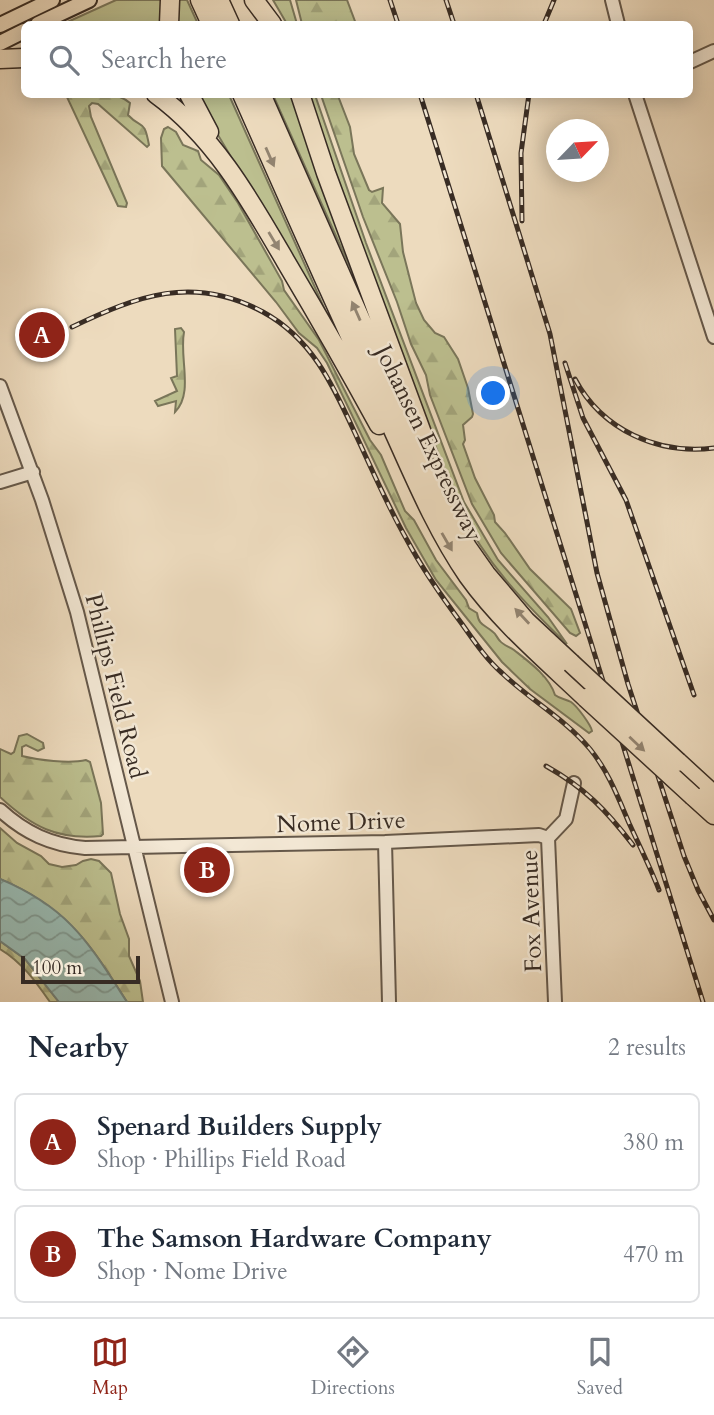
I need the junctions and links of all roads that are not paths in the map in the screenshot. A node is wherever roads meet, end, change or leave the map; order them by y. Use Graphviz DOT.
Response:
graph roads {
  1 [pos="52,0"];
  2 [pos="89,0"];
  3 [pos="170,0"];
  4 [pos="200,0"];
  5 [pos="219,0"];
  6 [pos="254,0"];
  7 [pos="266,0"];
  8 [pos="612,0"];
  9 [pos="44,21"];
  10 [pos="169,21"];
  11 [pos="210,21"];
  12 [pos="229,21"];
  13 [pos="270,21"];
  14 [pos="279,21"];
  15 [pos="617,21"];
  16 [pos="0,25"];
  17 [pos="21,32"];
  18 [pos="0,43"];
  19 [pos="714,51"];
  20 [pos="21,58"];
  21 [pos="0,59"];
  22 [pos="693,61"];
  23 [pos="161,98"];
  24 [pos="192,98"];
  25 [pos="244,98"];
  26 [pos="263,98"];
  27 [pos="301,98"];
  28 [pos="636,98"];
  29 [pos="243,189"];
  30 [pos="713,333"];
  31 [pos="0,386"];
  32 [pos="33,472"];
  33 [pos="0,482"];
  34 [pos="434,519"];
  35 [pos="467,547"];
  36 [pos="574,783"];
  37 [pos="714,795"];
  38 [pos="0,810"];
  39 [pos="714,815"];
  40 [pos="548,838"];
  41 [pos="385,842"];
  42 [pos="135,847"];
  43 [pos="172,1002"];
  44 [pos="389,1002"];
  45 [pos="555,1002"];
  1 -- 16 [label="main road"];
  2 -- 9 [label="main road"];
  3 -- 10 [label="highway"];
  4 -- 11 [label="highway"];
  5 -- 12 [label="highway"];
  6 -- 13 [label="highway"];
  7 -- 14 [label="highway"];
  8 -- 15 [label="street"];
  17 -- 18 [label="main road"];
  19 -- 22 [label="street"];
  20 -- 21 [label="highway"];
  23 -- 29 [label="highway"];
  24 -- 29 [label="highway"];
  25 -- 34 [label="highway, Johansen Expressway, one-way"];
  35 -- 26 [label="highway, Johansen Expressway, one-way"];
  27 -- 35 [label="highway"];
  28 -- 30 [label="street"];
  29 -- 34 [label="highway, one-way"];
  31 -- 32 [label="street, Phillips Field Road"];
  32 -- 33 [label="street"];
  32 -- 42 [label="street, Phillips Field Road"];
  34 -- 39 [label="highway, Johansen Expressway, one-way, bridge"];
  37 -- 35 [label="highway, Johansen Expressway, one-way, bridge"];
  36 -- 40 [label="street, Fox Avenue"];
  38 -- 42 [label="street, Nome Drive"];
  40 -- 41 [label="street, Nome Drive"];
  40 -- 45 [label="street, Fox Avenue"];
  41 -- 42 [label="street, Nome Drive"];
  41 -- 44 [label="street"];
  42 -- 43 [label="street, Phillips Field Road"];
}
